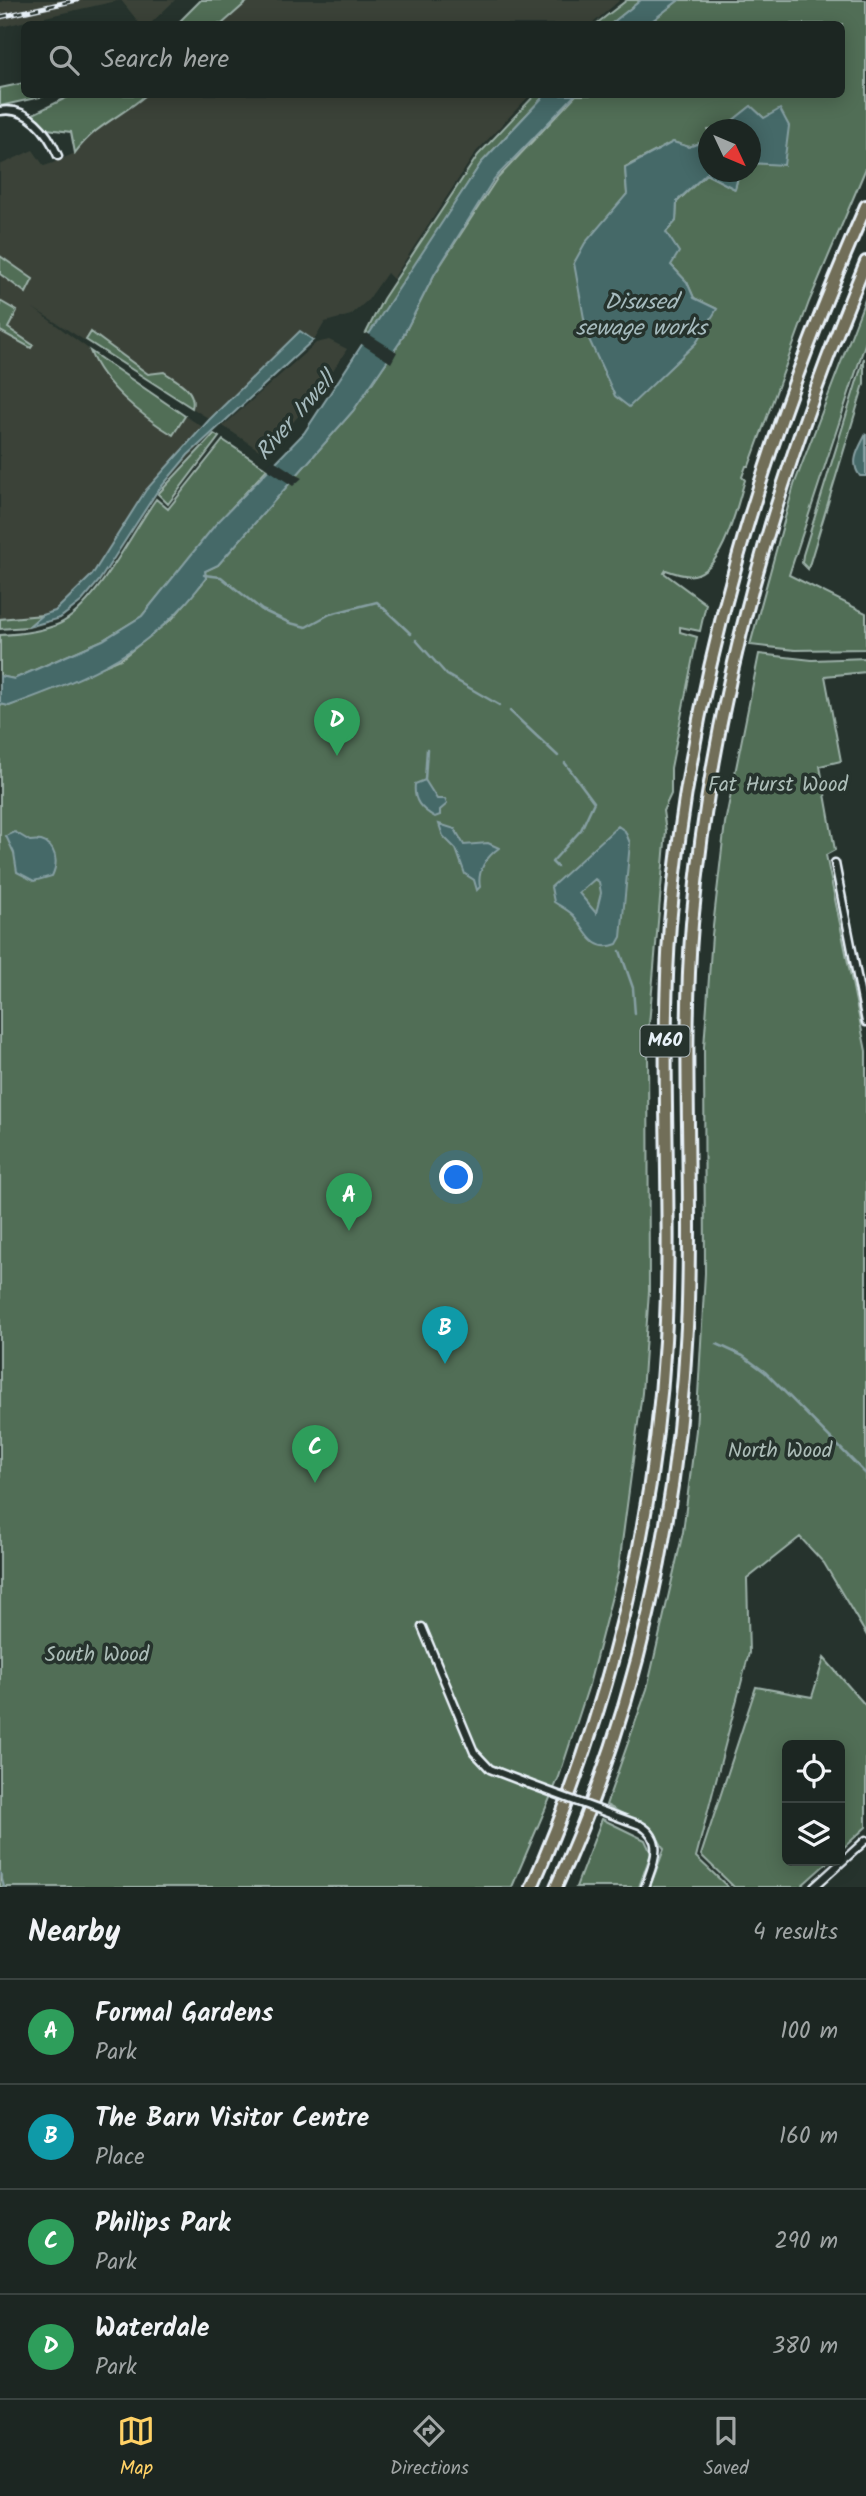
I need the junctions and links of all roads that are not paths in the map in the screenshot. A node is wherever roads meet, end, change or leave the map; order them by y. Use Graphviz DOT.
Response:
graph roads {
  1 [pos="0,111"];
  2 [pos="58,156"];
  3 [pos="866,206"];
  4 [pos="866,262"];
  5 [pos="835,863"];
  6 [pos="866,1022"];
  7 [pos="422,1627"];
  8 [pos="866,1839"];
  9 [pos="532,1887"];
  10 [pos="556,1887"];
  11 [pos="645,1887"];
  12 [pos="814,1887"];
  1 -- 2 [label="street"];
  3 -- 9 [label="highway, M60"];
  4 -- 10 [label="highway, M60"];
  5 -- 6 [label="street"];
  7 -- 11 [label="street, bridge"];
  8 -- 12 [label="street"];
}
